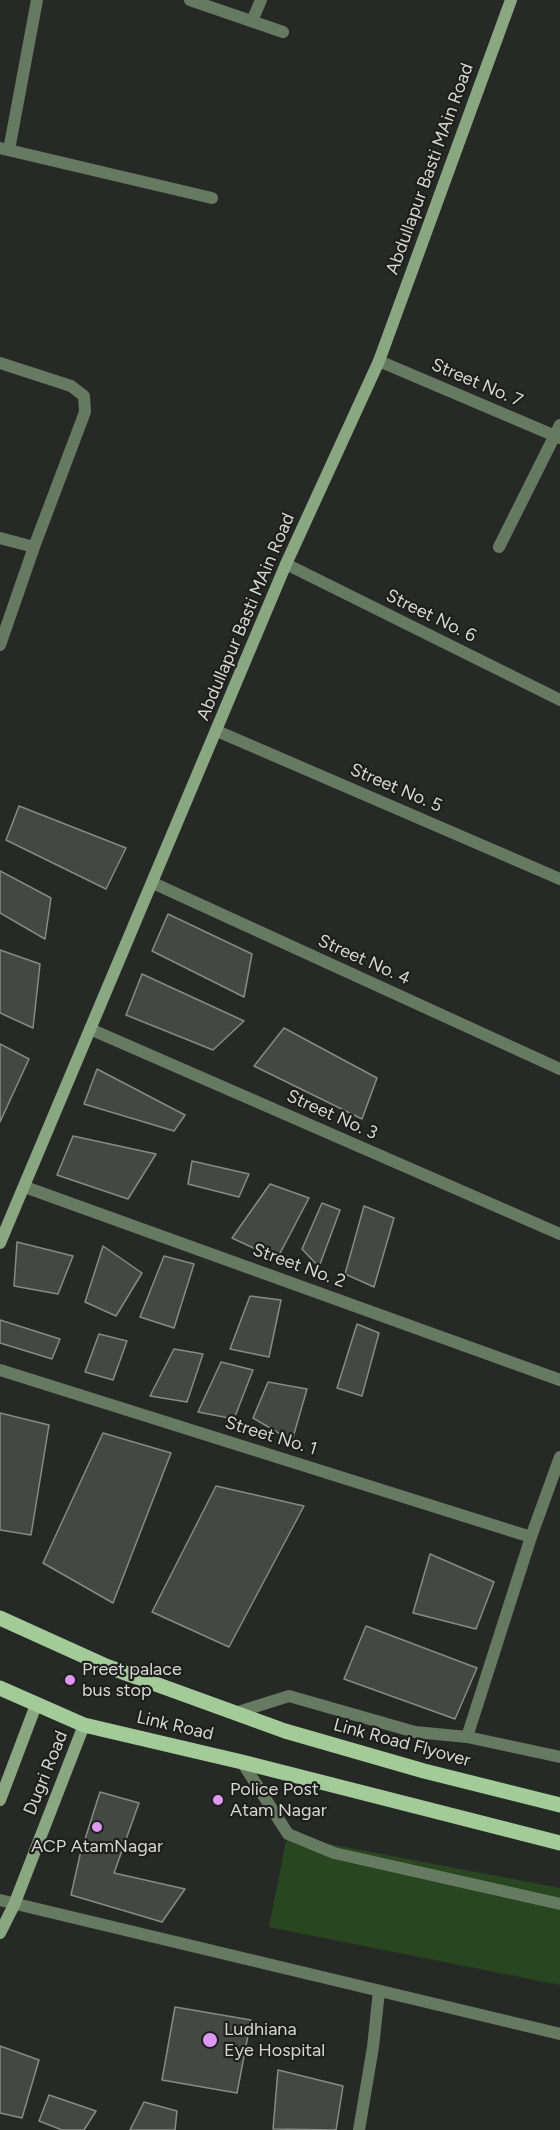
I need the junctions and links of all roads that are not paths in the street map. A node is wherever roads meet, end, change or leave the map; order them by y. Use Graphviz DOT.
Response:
graph roads {
  1 [pos="38,0"];
  2 [pos="189,0"];
  3 [pos="261,0"];
  4 [pos="511,0"];
  5 [pos="252,21"];
  6 [pos="283,32"];
  7 [pos="4,149"];
  8 [pos="212,198"];
  9 [pos="379,361"];
  10 [pos="0,363"];
  11 [pos="558,433"];
  12 [pos="0,538"];
  13 [pos="34,547"];
  14 [pos="499,547"];
  15 [pos="286,564"];
  16 [pos="0,645"];
  17 [pos="560,700"];
  18 [pos="217,731"];
  19 [pos="560,879"];
  20 [pos="153,883"];
  21 [pos="90,1029"];
  22 [pos="560,1069"];
  23 [pos="25,1187"];
  24 [pos="560,1234"];
  25 [pos="0,1243"];
  26 [pos="0,1370"];
  27 [pos="560,1380"];
  28 [pos="560,1457"];
  29 [pos="531,1537"];
  30 [pos="0,1618"];
  31 [pos="0,1688"];
  32 [pos="36,1705"];
  33 [pos="235,1713"];
  34 [pos="84,1725"];
  35 [pos="467,1737"];
  36 [pos="560,1757"];
  37 [pos="242,1762"];
  38 [pos="0,1800"];
  39 [pos="560,1805"];
  40 [pos="560,1843"];
  41 [pos="0,1900"];
  42 [pos="560,1904"];
  43 [pos="14,1905"];
  44 [pos="0,1933"];
  45 [pos="380,1991"];
  46 [pos="560,2034"];
  47 [pos="359,2130"];
  1 -- 7 [label="street"];
  2 -- 5 [label="street"];
  3 -- 5 [label="street"];
  4 -- 9 [label="street, Abdullapur Basti MAin Road"];
  5 -- 6 [label="street"];
  7 -- 8 [label="street"];
  9 -- 11 [label="street, Street No. 7"];
  9 -- 15 [label="street, Abdullapur Basti MAin Road"];
  10 -- 13 [label="street"];
  11 -- 14 [label="street"];
  12 -- 13 [label="street"];
  13 -- 16 [label="street"];
  15 -- 17 [label="street, Street No. 6"];
  15 -- 18 [label="street, Abdullapur Basti MAin Road"];
  18 -- 19 [label="street, Street No. 5"];
  18 -- 20 [label="street, Abdullapur Basti MAin Road"];
  20 -- 21 [label="street, Abdullapur Basti MAin Road"];
  20 -- 22 [label="street, Street No. 4"];
  21 -- 23 [label="street, Abdullapur Basti MAin Road"];
  21 -- 24 [label="street, Street No. 3"];
  23 -- 25 [label="street, Abdullapur Basti MAin Road"];
  23 -- 27 [label="street, Street No. 2"];
  26 -- 29 [label="street, Street No. 1"];
  28 -- 29 [label="street"];
  29 -- 35 [label="street"];
  30 -- 33 [label="main road, Link Road"];
  31 -- 32 [label="main road, Link Road"];
  32 -- 34 [label="main road, Link Road"];
  32 -- 38 [label="street, Dugri Road"];
  33 -- 35 [label="street"];
  33 -- 39 [label="main road, Link Road Flyover"];
  34 -- 37 [label="main road, Link Road"];
  34 -- 43 [label="street, Dugri Road"];
  35 -- 36 [label="street"];
  37 -- 40 [label="main road"];
  37 -- 42 [label="street"];
  41 -- 43 [label="street"];
  43 -- 44 [label="street, Dugri Road"];
  43 -- 45 [label="street"];
  45 -- 46 [label="street"];
  45 -- 47 [label="street"];
}
